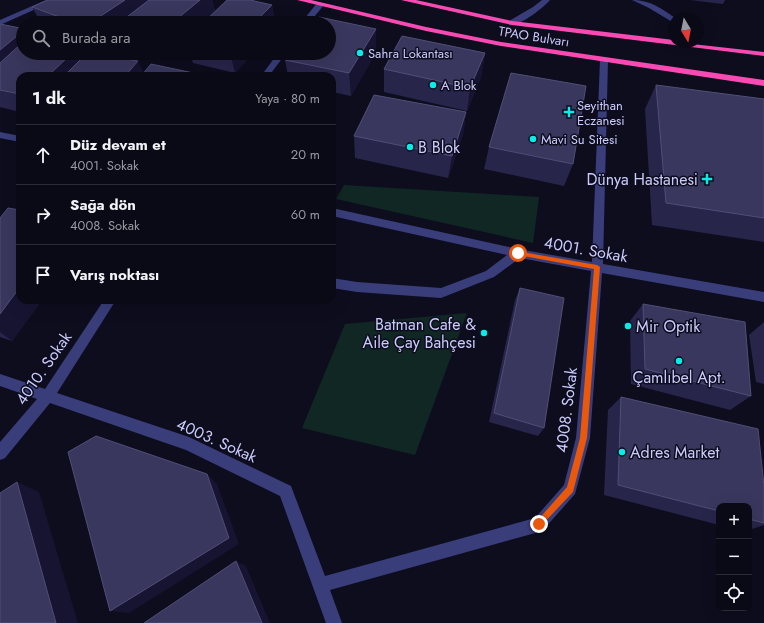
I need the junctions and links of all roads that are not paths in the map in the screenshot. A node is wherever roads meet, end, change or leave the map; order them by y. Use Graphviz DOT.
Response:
graph roads {
  1 [pos="52,0"];
  2 [pos="301,0"];
  3 [pos="405,0"];
  4 [pos="546,0"];
  5 [pos="636,0"];
  6 [pos="320,5"];
  7 [pos="311,16"];
  8 [pos="668,17"];
  9 [pos="0,23"];
  10 [pos="512,23"];
  11 [pos="668,42"];
  12 [pos="704,44"];
  13 [pos="704,46"];
  14 [pos="764,46"];
  15 [pos="764,54"];
  16 [pos="277,60"];
  17 [pos="604,60"];
  18 [pos="268,72"];
  19 [pos="764,83"];
  20 [pos="0,135"];
  21 [pos="16,138"];
  22 [pos="336,213"];
  23 [pos="518,253"];
  24 [pos="597,267"];
  25 [pos="336,284"];
  26 [pos="764,297"];
  27 [pos="107,304"];
  28 [pos="0,380"];
  29 [pos="48,396"];
  30 [pos="0,452"];
  31 [pos="319,585"];
  32 [pos="334,623"];
  1 -- 9 [label="street"];
  2 -- 6 [label="highway, TPAO Bulvarı"];
  3 -- 10 [label="highway, TPAO Bulvarı"];
  4 -- 10 [label="street"];
  5 -- 8 [label="street"];
  6 -- 7 [label="street"];
  6 -- 17 [label="highway, TPAO Bulvarı"];
  10 -- 11 [label="highway, TPAO Bulvarı"];
  12 -- 14 [label="highway"];
  13 -- 15 [label="highway, TPAO Bulvarı"];
  16 -- 18 [label="street"];
  17 -- 19 [label="highway, TPAO Bulvarı"];
  17 -- 24 [label="street, 4008. Sokak"];
  20 -- 21 [label="street"];
  22 -- 23 [label="street, 4001. Sokak"];
  23 -- 24 [label="street, 4001. Sokak"];
  23 -- 25 [label="street"];
  24 -- 26 [label="street, 4001. Sokak"];
  24 -- 31 [label="street, 4008. Sokak"];
  27 -- 29 [label="street, 4010. Sokak"];
  28 -- 29 [label="street, 4003. Sokak"];
  29 -- 30 [label="street, 4010. Sokak"];
  29 -- 31 [label="street, 4003. Sokak"];
  31 -- 32 [label="street, 4003. Sokak"];
}
